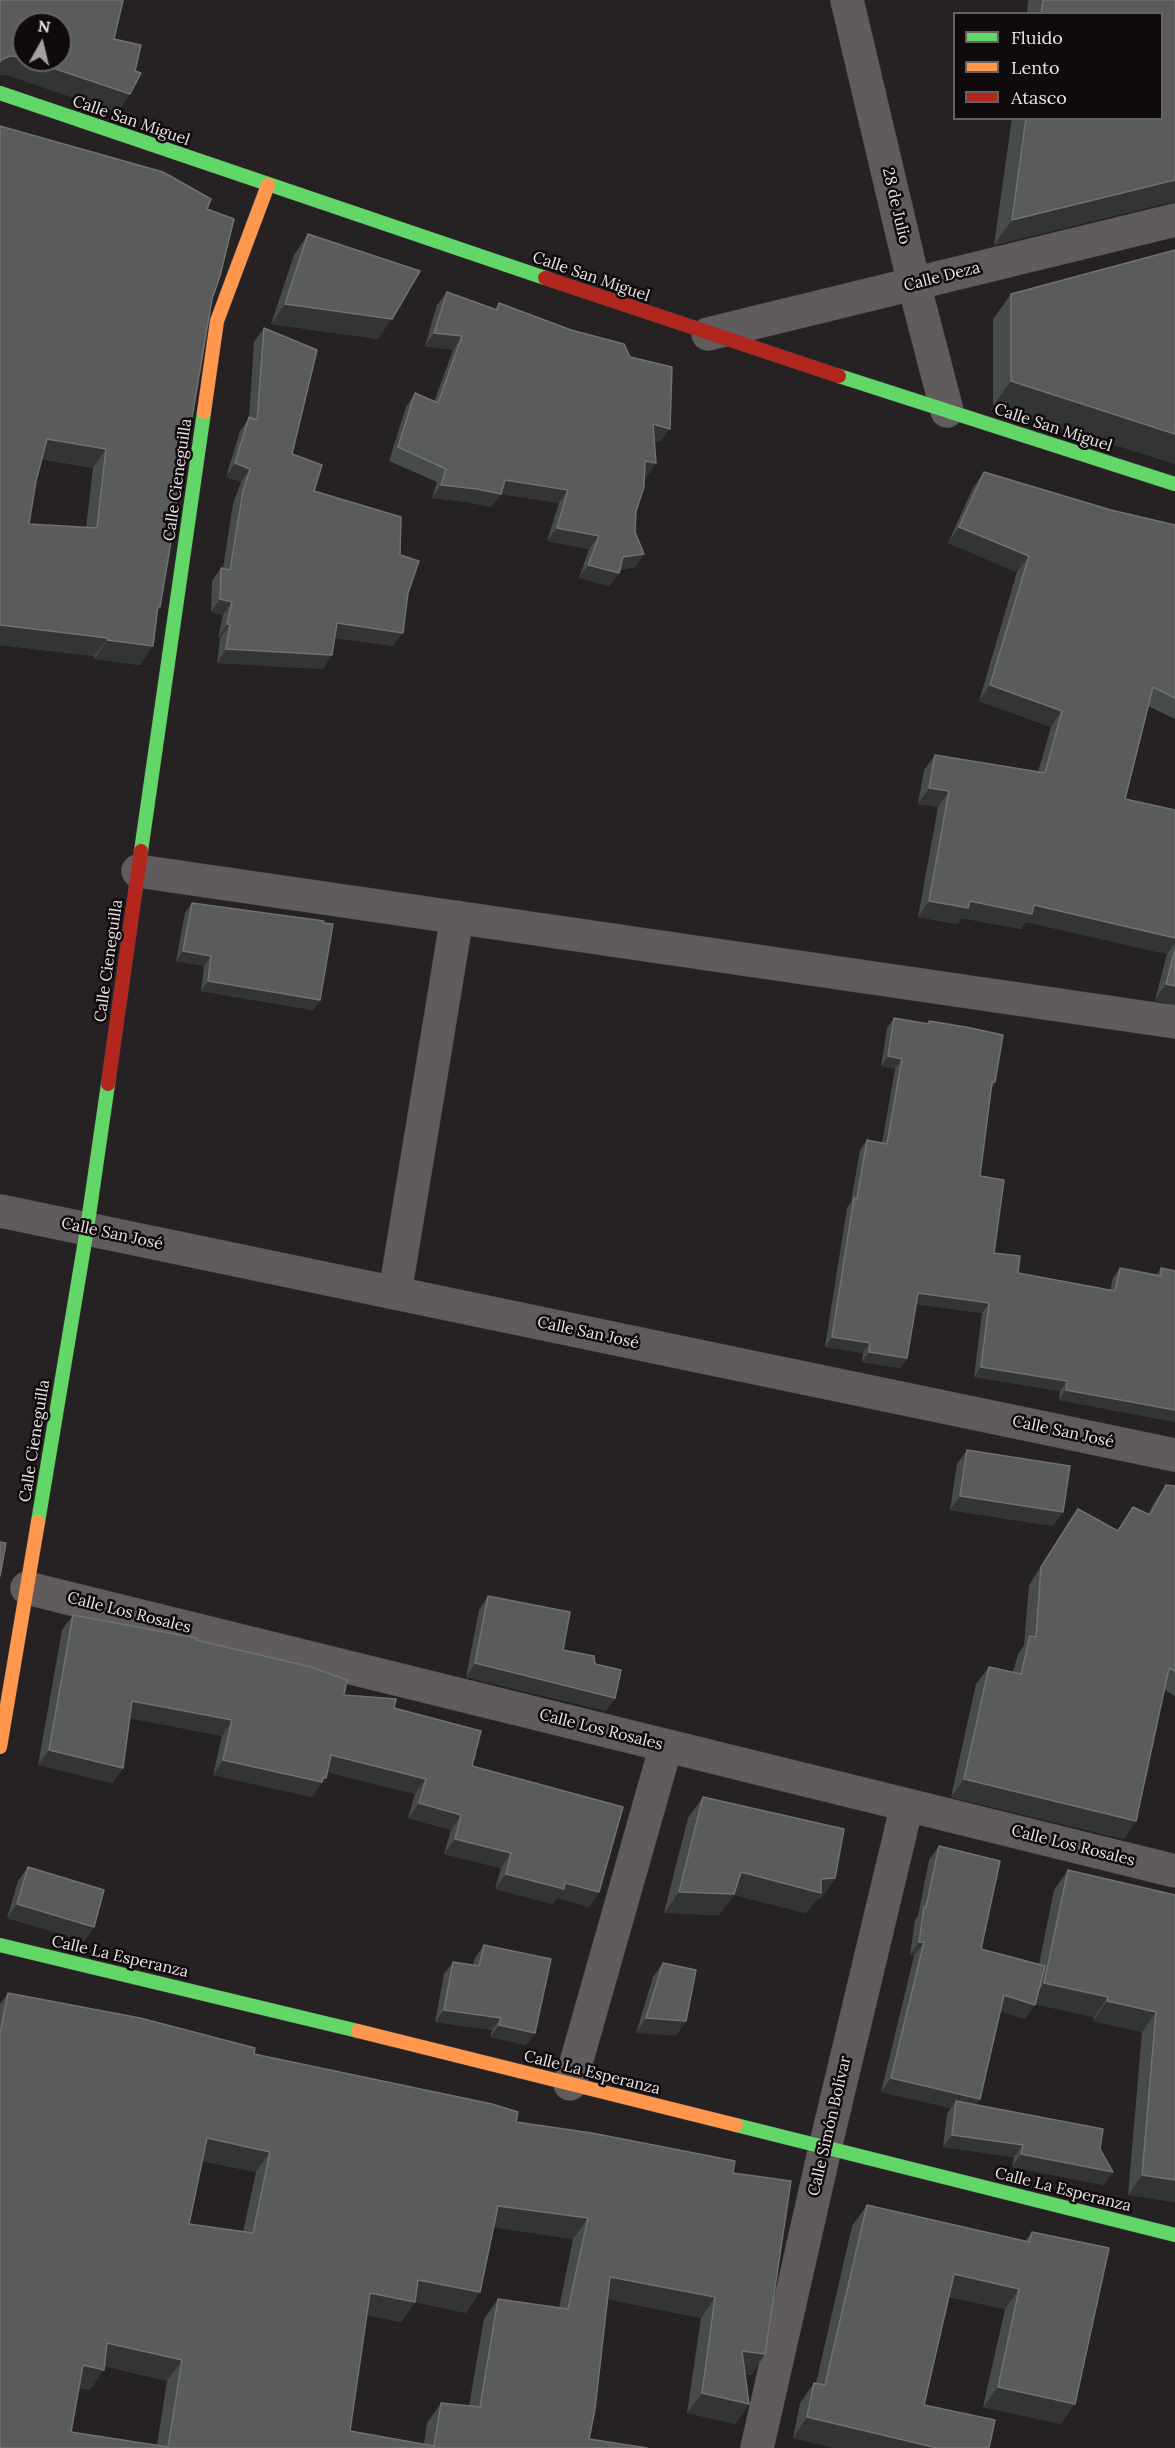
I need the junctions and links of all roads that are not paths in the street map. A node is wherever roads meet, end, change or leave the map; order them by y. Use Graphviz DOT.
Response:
graph roads {
  1 [pos="848,0"];
  2 [pos="0,93"];
  3 [pos="268,185"];
  4 [pos="1175,220"];
  5 [pos="914,284"];
  6 [pos="708,334"];
  7 [pos="947,411"];
  8 [pos="1175,484"];
  9 [pos="138,871"];
  10 [pos="457,917"];
  11 [pos="1175,1022"];
  12 [pos="0,1211"];
  13 [pos="87,1229"];
  14 [pos="395,1293"];
  15 [pos="1175,1455"];
  16 [pos="27,1588"];
  17 [pos="666,1746"];
  18 [pos="0,1747"];
  19 [pos="908,1805"];
  20 [pos="1175,1871"];
  21 [pos="0,1945"];
  22 [pos="570,2084"];
  23 [pos="825,2148"];
  24 [pos="1175,2235"];
  25 [pos="757,2448"];
  1 -- 5 [label="street, 28 de Julio"];
  2 -- 3 [label="street, Calle San Miguel"];
  3 -- 6 [label="street, Calle San Miguel"];
  3 -- 9 [label="street, Calle Cieneguilla"];
  4 -- 5 [label="street, Calle Deza"];
  5 -- 6 [label="street, Calle Deza"];
  5 -- 7 [label="street, 28 de Julio"];
  6 -- 7 [label="street, Calle San Miguel"];
  7 -- 8 [label="street, Calle San Miguel"];
  9 -- 10 [label="street"];
  9 -- 13 [label="street, Calle Cieneguilla"];
  10 -- 11 [label="street"];
  10 -- 14 [label="street"];
  12 -- 13 [label="street, Calle San José"];
  13 -- 14 [label="street, Calle San José"];
  13 -- 16 [label="street, Calle Cieneguilla"];
  14 -- 15 [label="street, Calle San José"];
  16 -- 17 [label="street, Calle Los Rosales"];
  16 -- 18 [label="street, Calle Cieneguilla"];
  17 -- 19 [label="street, Calle Los Rosales"];
  17 -- 22 [label="street"];
  19 -- 20 [label="street, Calle Los Rosales"];
  19 -- 23 [label="street, Calle Simón Bolívar"];
  21 -- 22 [label="street, Calle La Esperanza"];
  22 -- 23 [label="street, Calle La Esperanza"];
  23 -- 24 [label="street, Calle La Esperanza"];
  23 -- 25 [label="street, Calle Simón Bolívar"];
}
